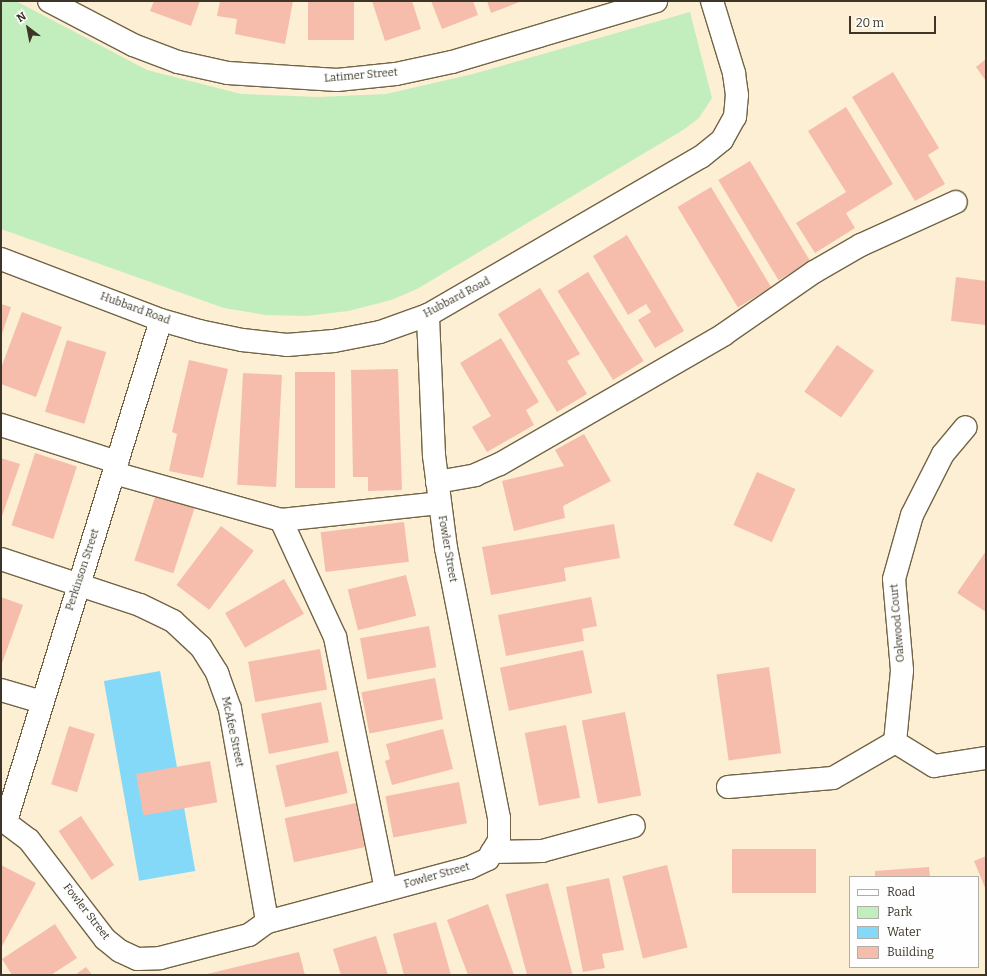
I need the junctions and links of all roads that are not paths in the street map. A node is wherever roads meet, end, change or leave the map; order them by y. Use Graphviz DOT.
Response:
graph roads {
  1 [pos="49,1"];
  2 [pos="656,1"];
  3 [pos="712,1"];
  4 [pos="956,202"];
  5 [pos="1,259"];
  6 [pos="428,315"];
  7 [pos="161,320"];
  8 [pos="1,425"];
  9 [pos="966,427"];
  10 [pos="116,467"];
  11 [pos="438,492"];
  12 [pos="281,520"];
  13 [pos="1,559"];
  14 [pos="78,584"];
  15 [pos="1,690"];
  16 [pos="42,702"];
  17 [pos="895,742"];
  18 [pos="986,758"];
  19 [pos="728,787"];
  20 [pos="3,820"];
  21 [pos="634,826"];
  22 [pos="492,852"];
  23 [pos="386,890"];
  24 [pos="267,922"];
  1 -- 2 [label="street, Latimer Street"];
  3 -- 6 [label="street, Hubbard Road"];
  4 -- 11 [label="street"];
  5 -- 7 [label="street, Hubbard Road"];
  6 -- 7 [label="street, Hubbard Road"];
  6 -- 11 [label="street, Fowler Street"];
  7 -- 10 [label="street, Perkinson Street"];
  8 -- 10 [label="street"];
  9 -- 17 [label="street, Oakwood Court"];
  10 -- 12 [label="street"];
  10 -- 14 [label="street, Perkinson Street"];
  11 -- 12 [label="street"];
  11 -- 22 [label="street, Fowler Street"];
  12 -- 23 [label="street"];
  13 -- 14 [label="street, McAfee Street"];
  14 -- 16 [label="street, Perkinson Street"];
  14 -- 24 [label="street, McAfee Street"];
  15 -- 16 [label="street"];
  16 -- 20 [label="street, Perkinson Street"];
  17 -- 18 [label="street"];
  17 -- 19 [label="street"];
  20 -- 24 [label="street, Fowler Street"];
  21 -- 22 [label="street"];
  22 -- 23 [label="street, Fowler Street"];
  23 -- 24 [label="street, Fowler Street"];
}
